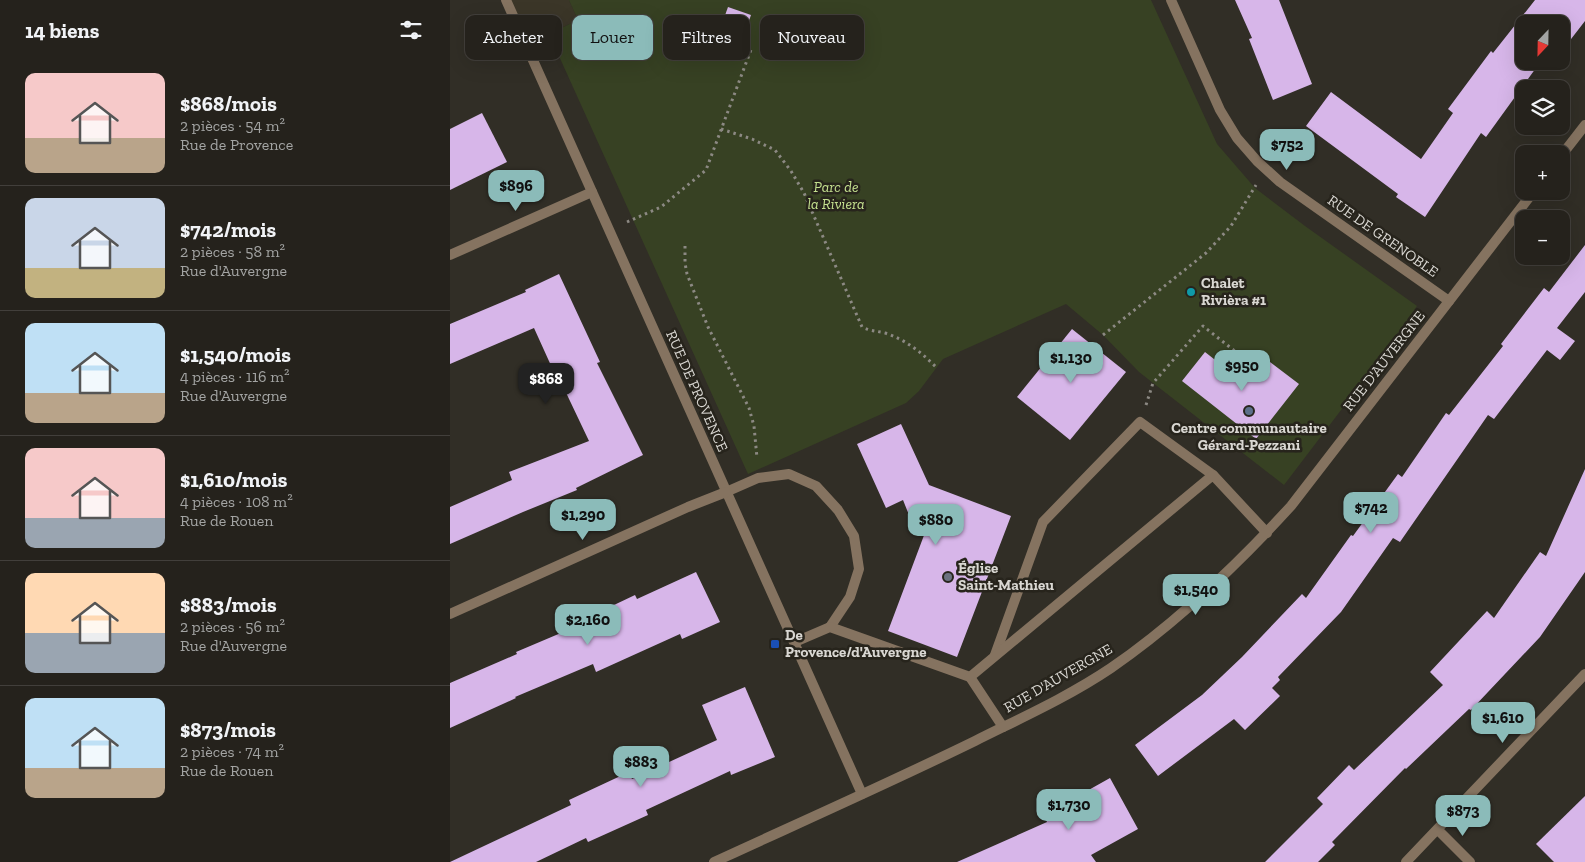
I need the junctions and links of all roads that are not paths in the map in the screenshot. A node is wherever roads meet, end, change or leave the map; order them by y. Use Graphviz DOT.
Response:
graph roads {
  1 [pos="506,0"];
  2 [pos="1171,0"];
  3 [pos="1585,125"];
  4 [pos="1570,145"];
  5 [pos="592,192"];
  6 [pos="1527,200"];
  7 [pos="450,255"];
  8 [pos="1449,301"];
  9 [pos="1213,475"];
  10 [pos="726,492"];
  11 [pos="1267,533"];
  12 [pos="450,614"];
  13 [pos="830,627"];
  14 [pos="795,642"];
  15 [pos="994,657"];
  16 [pos="1585,674"];
  17 [pos="970,677"];
  18 [pos="1003,727"];
  19 [pos="862,794"];
  20 [pos="1438,830"];
  21 [pos="714,862"];
  22 [pos="1406,862"];
  23 [pos="1470,862"];
  1 -- 5 [label="street, RUE DE PROVENCE"];
  2 -- 8 [label="street, RUE DE GRENOBLE"];
  3 -- 4 [label="street"];
  5 -- 7 [label="street"];
  5 -- 10 [label="street, RUE DE PROVENCE"];
  6 -- 8 [label="street, RUE D'AUVERGNE"];
  8 -- 11 [label="street, RUE D'AUVERGNE"];
  9 -- 11 [label="street"];
  9 -- 15 [label="street"];
  9 -- 15 [label="street"];
  10 -- 12 [label="street"];
  10 -- 13 [label="street"];
  10 -- 14 [label="street, RUE DE PROVENCE"];
  11 -- 18 [label="street, RUE D'AUVERGNE"];
  13 -- 14 [label="street"];
  13 -- 17 [label="street"];
  14 -- 19 [label="street, RUE DE PROVENCE"];
  15 -- 17 [label="street"];
  16 -- 20 [label="street"];
  17 -- 18 [label="street"];
  18 -- 19 [label="street, RUE D'AUVERGNE"];
  19 -- 21 [label="street, RUE D'AUVERGNE"];
  20 -- 22 [label="street"];
  20 -- 23 [label="street"];
}
